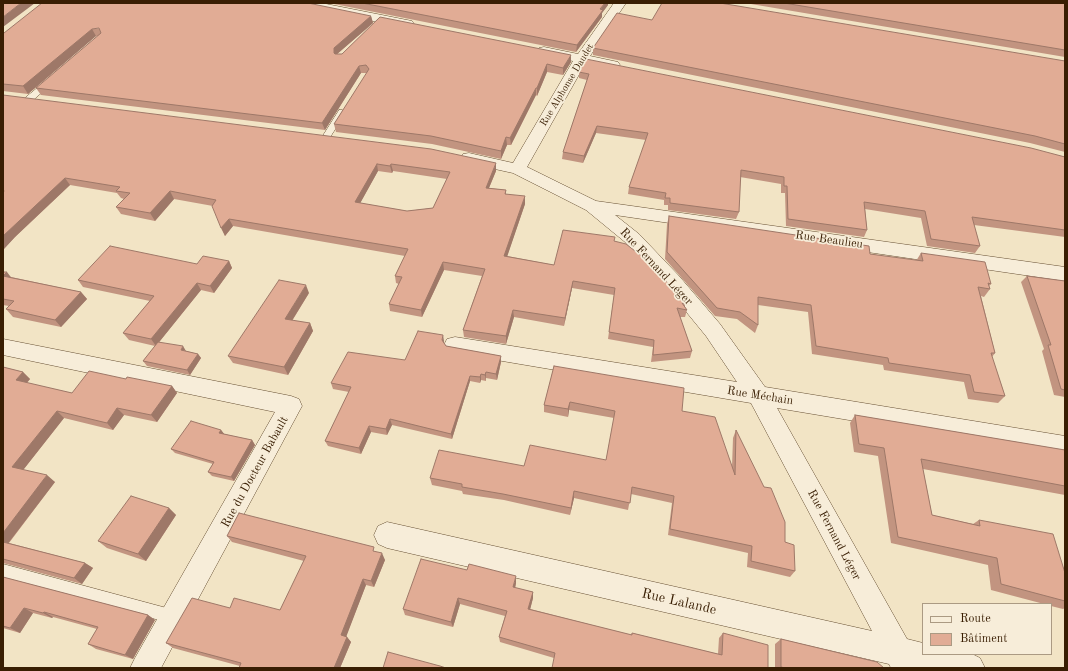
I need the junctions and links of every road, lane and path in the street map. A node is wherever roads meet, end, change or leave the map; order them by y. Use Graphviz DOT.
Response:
graph roads {
  1 [pos="302,3"];
  2 [pos="620,3"];
  3 [pos="421,27"];
  4 [pos="528,48"];
  5 [pos="581,59"];
  6 [pos="627,68"];
  7 [pos="59,74"];
  8 [pos="22,98"];
  9 [pos="52,102"];
  10 [pos="346,106"];
  11 [pos="326,137"];
  12 [pos="455,155"];
  13 [pos="518,169"];
  14 [pos="592,206"];
  15 [pos="1065,274"];
  16 [pos="455,345"];
  17 [pos="3,347"];
  18 [pos="759,396"];
  19 [pos="1065,446"];
  20 [pos="387,535"];
  21 [pos="3,571"];
  22 [pos="174,617"];
  23 [pos="902,660"];
  24 [pos="145,668"];
  25 [pos="970,668"];
  1 -- 3 [label="street"];
  2 -- 5 [label="street, Rue Alphonse Daudet"];
  4 -- 5 [label="street"];
  5 -- 6 [label="street"];
  5 -- 13 [label="street, Rue Alphonse Daudet"];
  7 -- 8 [label="lane"];
  8 -- 9 [label="street"];
  10 -- 11 [label="lane"];
  12 -- 13 [label="street, Rue Fernand Léger"];
  13 -- 14 [label="street, Rue Fernand Léger"];
  14 -- 15 [label="street, Rue Beaulieu"];
  14 -- 18 [label="street, Rue Fernand Léger"];
  16 -- 18 [label="street, Rue Méchain"];
  17 -- 22 [label="street, Rue du Docteur Babault"];
  18 -- 19 [label="street, Rue Méchain"];
  18 -- 23 [label="street, Rue Fernand Léger"];
  20 -- 23 [label="street, Rue Lalande"];
  21 -- 22 [label="lane"];
  22 -- 24 [label="street, Rue du Docteur Babault"];
  23 -- 25 [label="street, Rue Lalande"];
}
